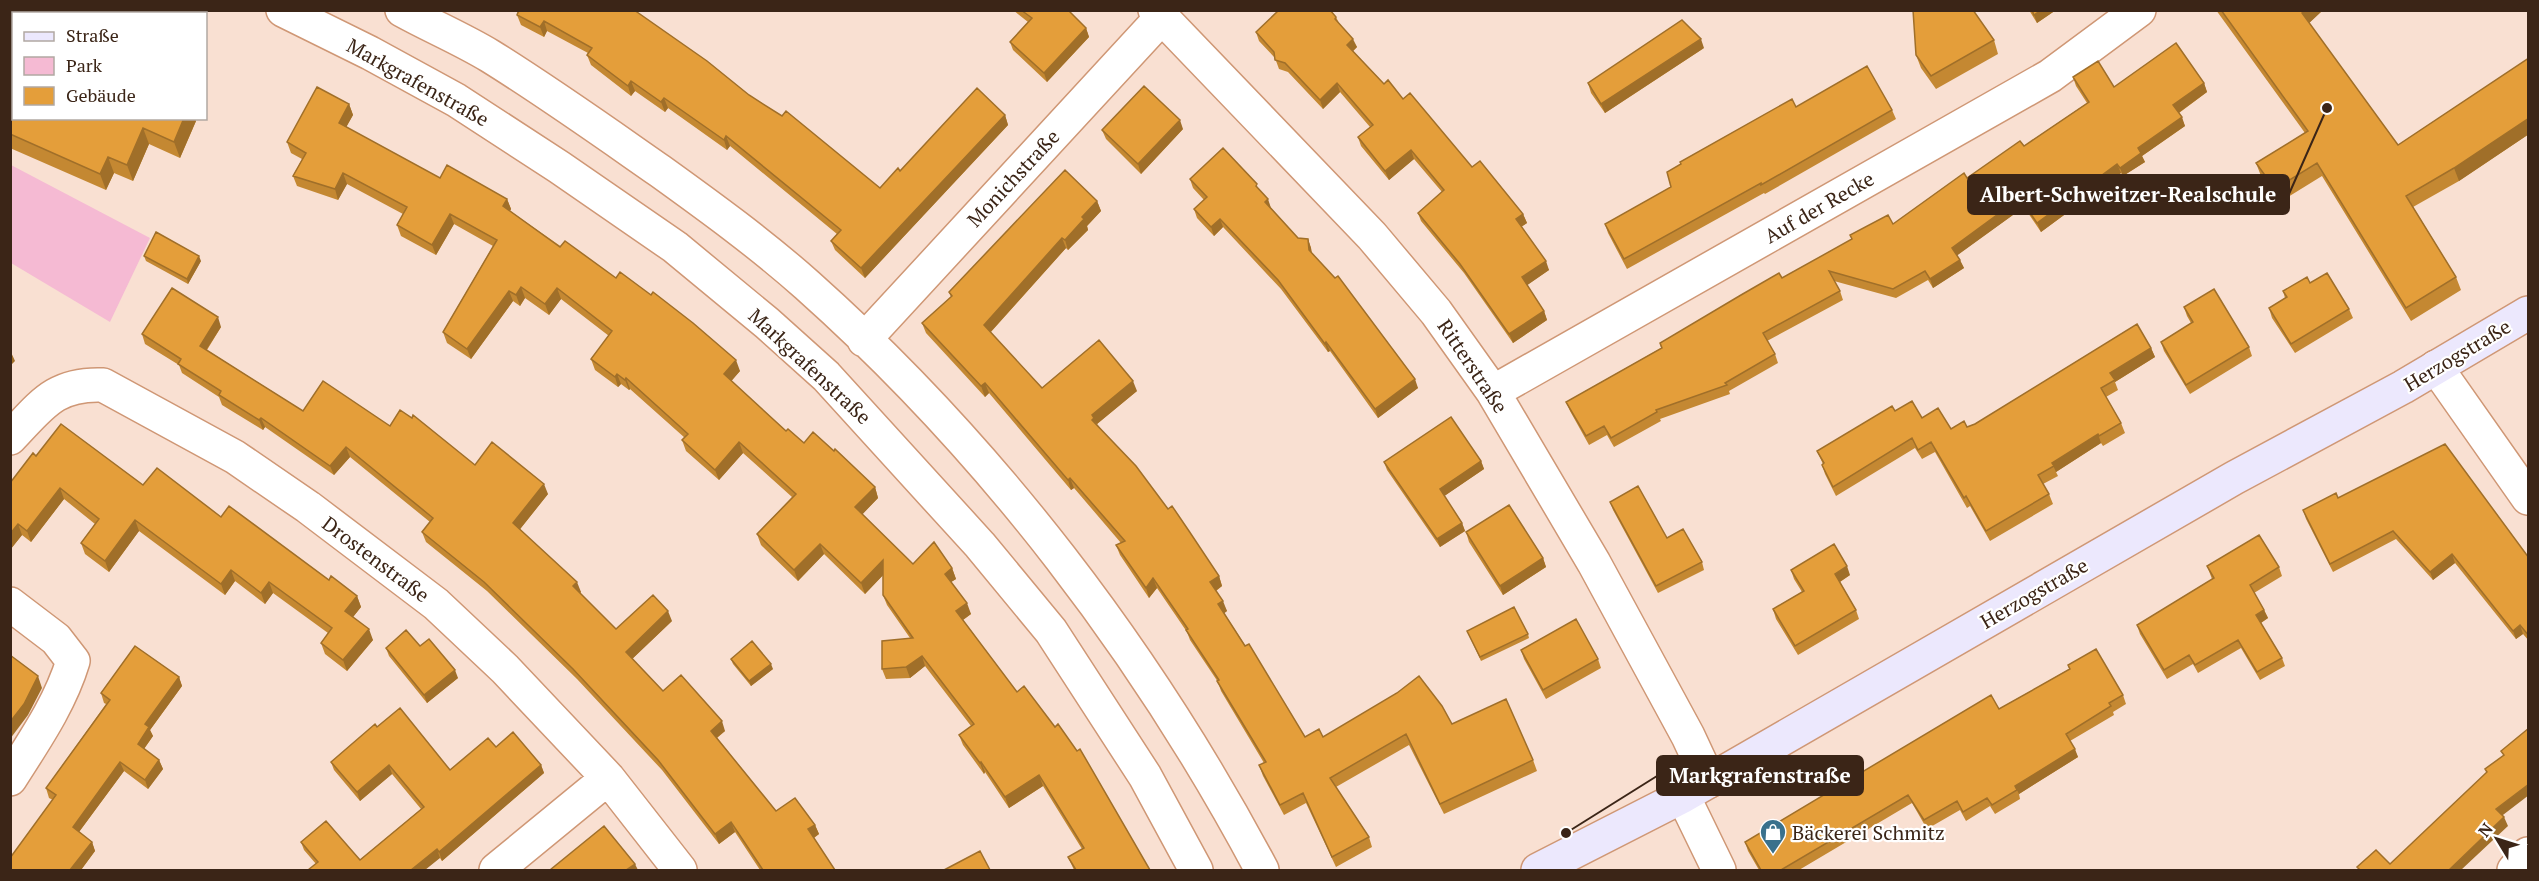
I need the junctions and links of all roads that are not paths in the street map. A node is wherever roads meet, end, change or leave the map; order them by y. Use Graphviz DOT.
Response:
graph roads {
  1 [pos="283,10"];
  2 [pos="402,10"];
  3 [pos="2139,10"];
  4 [pos="1159,14"];
  5 [pos="2529,313"];
  6 [pos="864,340"];
  7 [pos="2436,367"];
  8 [pos="1493,392"];
  9 [pos="10,438"];
  10 [pos="2529,498"];
  11 [pos="10,604"];
  12 [pos="608,778"];
  13 [pos="10,779"];
  14 [pos="1696,788"];
  15 [pos="2529,854"];
  16 [pos="496,870"];
  17 [pos="680,870"];
  18 [pos="1196,870"];
  19 [pos="1262,870"];
  20 [pos="1538,870"];
  21 [pos="1719,870"];
  22 [pos="2514,870"];
  1 -- 18 [label="street, Markgrafenstraße"];
  2 -- 6 [label="street"];
  3 -- 8 [label="street, Auf der Recke"];
  4 -- 6 [label="street, Monichstraße"];
  4 -- 8 [label="street, Ritterstraße"];
  5 -- 7 [label="street, Herzogstraße"];
  6 -- 19 [label="street"];
  7 -- 10 [label="street"];
  7 -- 14 [label="street, Herzogstraße"];
  8 -- 14 [label="street, Ritterstraße"];
  9 -- 12 [label="street, Drostenstraße"];
  11 -- 13 [label="street"];
  12 -- 16 [label="street"];
  12 -- 17 [label="street, Drostenstraße"];
  14 -- 20 [label="street, Herzogstraße"];
  14 -- 21 [label="street, Ritterstraße"];
  15 -- 22 [label="street"];
}
